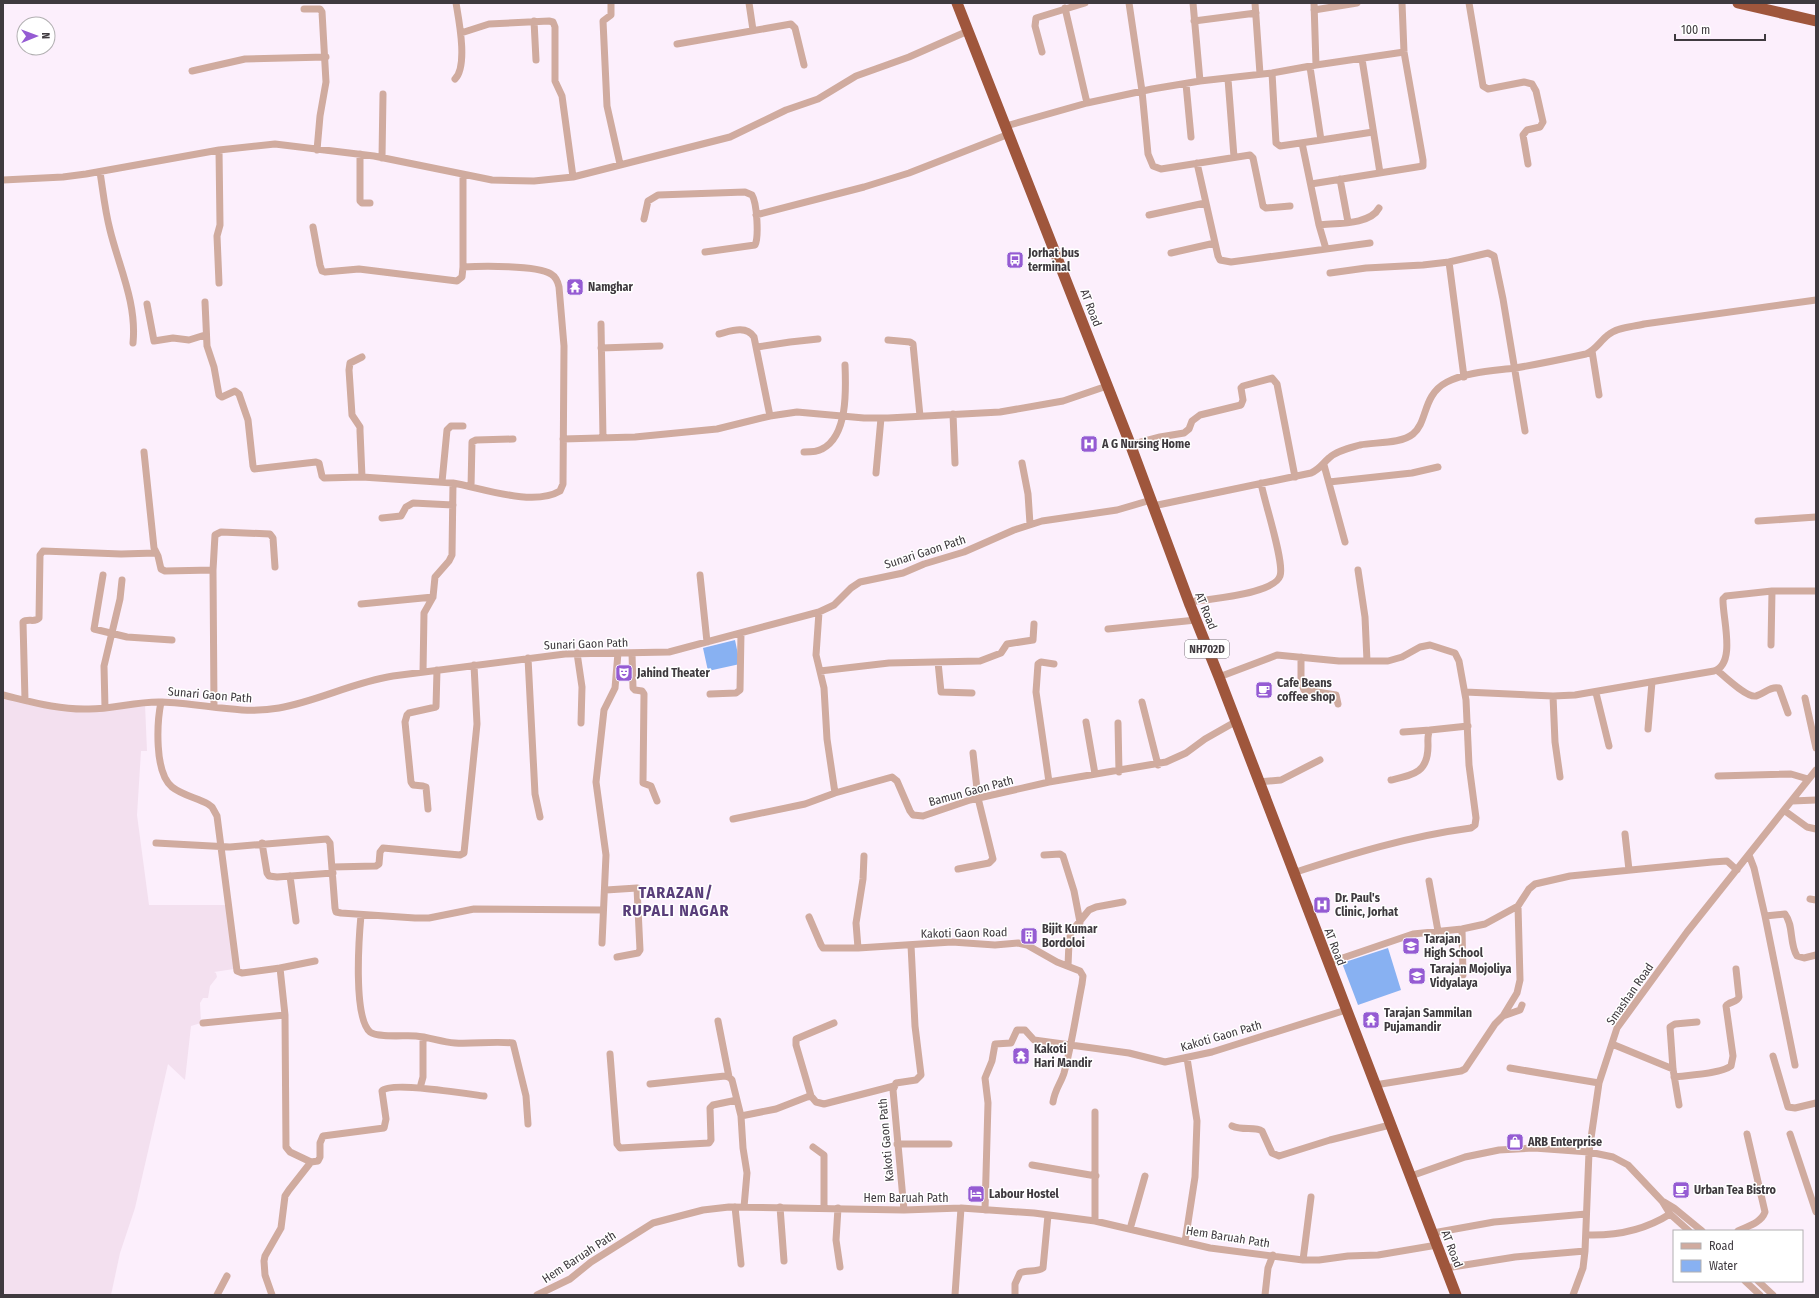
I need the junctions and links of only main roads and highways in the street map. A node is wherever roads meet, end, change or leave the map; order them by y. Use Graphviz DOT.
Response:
graph roads {
  1 [pos="957,3"];
  2 [pos="1738,3"];
  3 [pos="1816,21"];
  4 [pos="1456,1295"];
  1 -- 4 [label="highway, AT Road / NH702D"];
  2 -- 3 [label="highway"];
}
